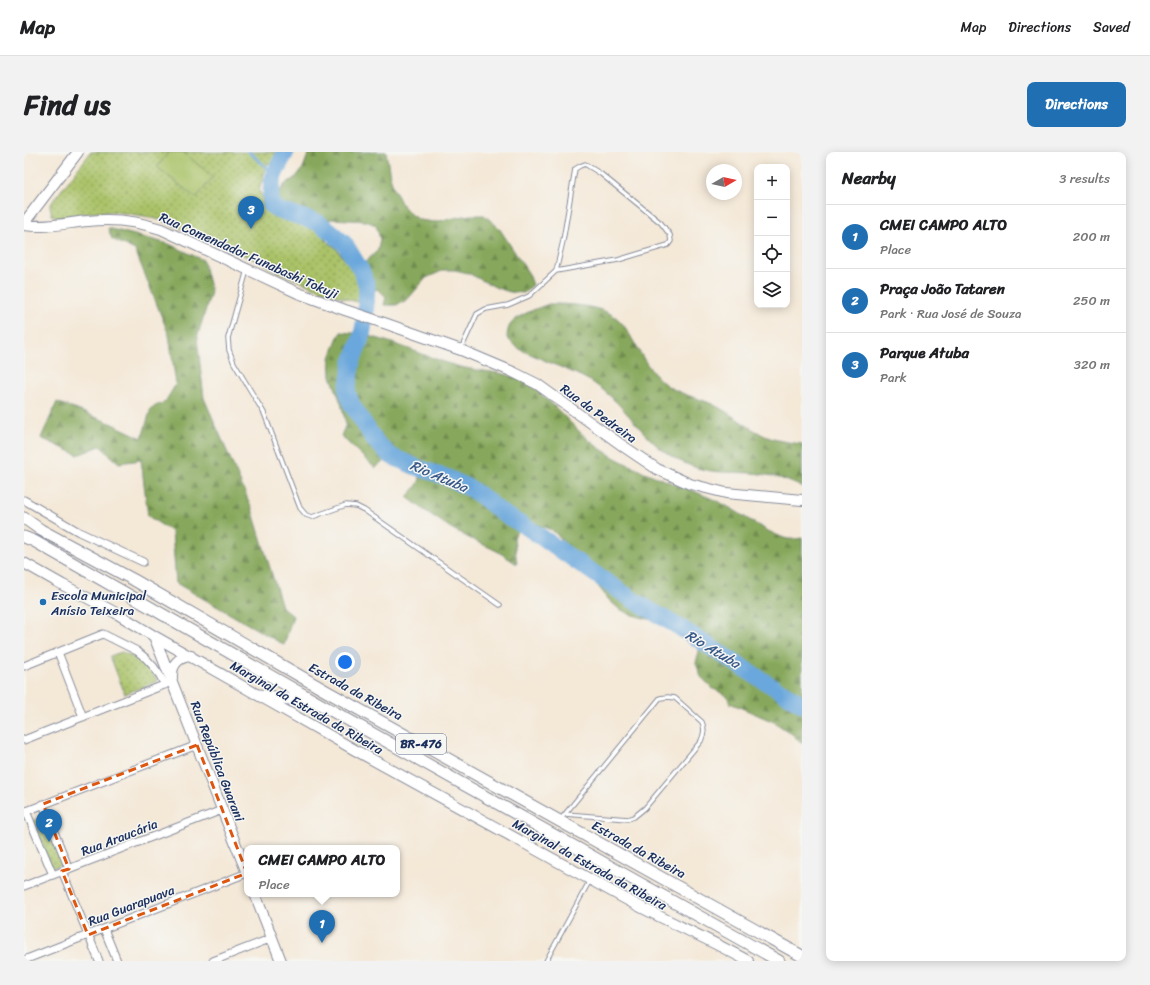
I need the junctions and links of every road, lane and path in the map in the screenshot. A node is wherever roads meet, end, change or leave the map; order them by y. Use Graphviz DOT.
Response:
graph roads {
  1 [pos="78,152"];
  2 [pos="24,224"];
  3 [pos="247,269"];
  4 [pos="556,271"];
  5 [pos="387,324"];
  6 [pos="461,350"];
  7 [pos="24,500"];
  8 [pos="802,500"];
  9 [pos="24,520"];
  10 [pos="27,537"];
  11 [pos="143,562"];
  12 [pos="24,563"];
  13 [pos="500,605"];
  14 [pos="154,636"];
  15 [pos="58,652"];
  16 [pos="191,656"];
  17 [pos="24,666"];
  18 [pos="169,683"];
  19 [pos="259,695"];
  20 [pos="318,703"];
  21 [pos="83,717"];
  22 [pos="24,740"];
  23 [pos="197,745"];
  24 [pos="44,804"];
  25 [pos="222,810"];
  26 [pos="25,811"];
  27 [pos="562,817"];
  28 [pos="244,865"];
  29 [pos="66,870"];
  30 [pos="244,874"];
  31 [pos="53,875"];
  32 [pos="590,880"];
  33 [pos="24,886"];
  34 [pos="256,897"];
  35 [pos="104,929"];
  36 [pos="88,935"];
  37 [pos="272,938"];
  38 [pos="802,956"];
  39 [pos="24,960"];
  40 [pos="99,961"];
  41 [pos="117,961"];
  42 [pos="213,961"];
  43 [pos="281,961"];
  44 [pos="546,961"];
  45 [pos="748,961"];
  46 [pos="779,961"];
  1 -- 2 [label="main road"];
  2 -- 3 [label="main road, Rua Comendador Funabashi Tokuji"];
  3 -- 5 [label="main road, Rua Comendador Funabashi Tokuji"];
  3 -- 13 [label="lane"];
  4 -- 4 [label="lane"];
  4 -- 6 [label="lane"];
  5 -- 6 [label="main road, Rua da Pedreira"];
  6 -- 8 [label="main road, Rua da Pedreira"];
  7 -- 11 [label="street"];
  9 -- 27 [label="main road, Estrada da Ribeira / BR-476"];
  10 -- 20 [label="main road, BR-476"];
  12 -- 14 [label="main road, Marginal da Estrada da Ribeira"];
  14 -- 16 [label="main road, Marginal da Estrada da Ribeira"];
  14 -- 18 [label="main road, Rua República Guarani"];
  15 -- 17 [label="street"];
  15 -- 18 [label="street"];
  15 -- 21 [label="street"];
  16 -- 18 [label="main road, Rua República Guarani"];
  16 -- 19 [label="main road, Marginal da Estrada da Ribeira"];
  18 -- 21 [label="street"];
  18 -- 23 [label="main road, Rua República Guarani"];
  19 -- 20 [label="main road"];
  19 -- 32 [label="main road, Marginal da Estrada da Ribeira"];
  20 -- 46 [label="main road, BR-476"];
  21 -- 22 [label="street"];
  23 -- 24 [label="street"];
  23 -- 25 [label="main road, Rua República Guarani"];
  24 -- 26 [label="street"];
  24 -- 29 [label="street"];
  25 -- 28 [label="main road, Rua República Guarani"];
  25 -- 29 [label="street, Rua Araucária"];
  26 -- 31 [label="street"];
  27 -- 27 [label="lane"];
  27 -- 38 [label="main road, Estrada da Ribeira / BR-476"];
  29 -- 31 [label="street, Rua Araucária"];
  29 -- 36 [label="street"];
  30 -- 35 [label="street, Rua Guarapuava"];
  31 -- 33 [label="street, Rua Araucária"];
  32 -- 44 [label="lane"];
  32 -- 45 [label="main road, Marginal da Estrada da Ribeira"];
  34 -- 37 [label="main road"];
  35 -- 36 [label="street, Rua Guarapuava"];
  35 -- 41 [label="street"];
  36 -- 39 [label="street, Rua Guarapuava"];
  36 -- 40 [label="street"];
  37 -- 42 [label="street"];
  37 -- 43 [label="main road"];
}
